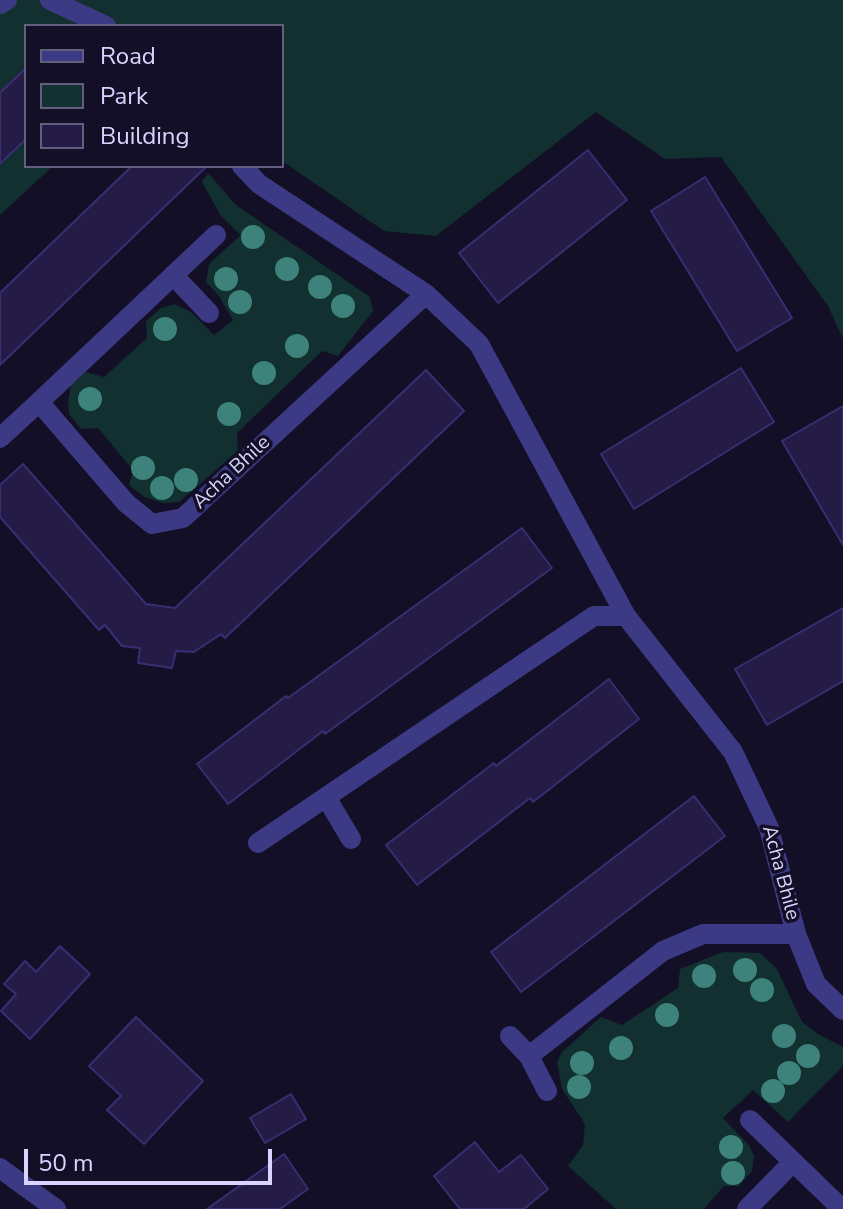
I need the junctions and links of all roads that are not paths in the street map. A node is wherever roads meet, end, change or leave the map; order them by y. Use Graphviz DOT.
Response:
graph roads {
  1 [pos="7,0"];
  2 [pos="50,0"];
  3 [pos="0,4"];
  4 [pos="102,24"];
  5 [pos="244,168"];
  6 [pos="216,235"];
  7 [pos="173,275"];
  8 [pos="426,294"];
  9 [pos="209,313"];
  10 [pos="39,402"];
  11 [pos="0,438"];
  12 [pos="626,616"];
  13 [pos="326,797"];
  14 [pos="351,839"];
  15 [pos="258,843"];
  16 [pos="796,934"];
  17 [pos="843,1010"];
  18 [pos="510,1036"];
  19 [pos="529,1056"];
  20 [pos="547,1091"];
  21 [pos="750,1120"];
  22 [pos="792,1163"];
  23 [pos="0,1168"];
  24 [pos="56,1209"];
  25 [pos="747,1209"];
  26 [pos="842,1209"];
  1 -- 3 [label="street"];
  2 -- 4 [label="street"];
  5 -- 8 [label="street, Acha Bhile"];
  6 -- 7 [label="street"];
  7 -- 9 [label="street"];
  7 -- 10 [label="street"];
  8 -- 10 [label="street, Acha Bhile"];
  8 -- 12 [label="street, Acha Bhile"];
  10 -- 11 [label="street"];
  12 -- 13 [label="street"];
  12 -- 16 [label="street, Acha Bhile"];
  13 -- 14 [label="street"];
  13 -- 15 [label="street"];
  16 -- 17 [label="street, Acha Bhile"];
  16 -- 19 [label="street, Acha Bhile"];
  18 -- 19 [label="street"];
  19 -- 20 [label="street"];
  21 -- 22 [label="street"];
  22 -- 25 [label="street"];
  22 -- 26 [label="street"];
  23 -- 24 [label="street"];
}
